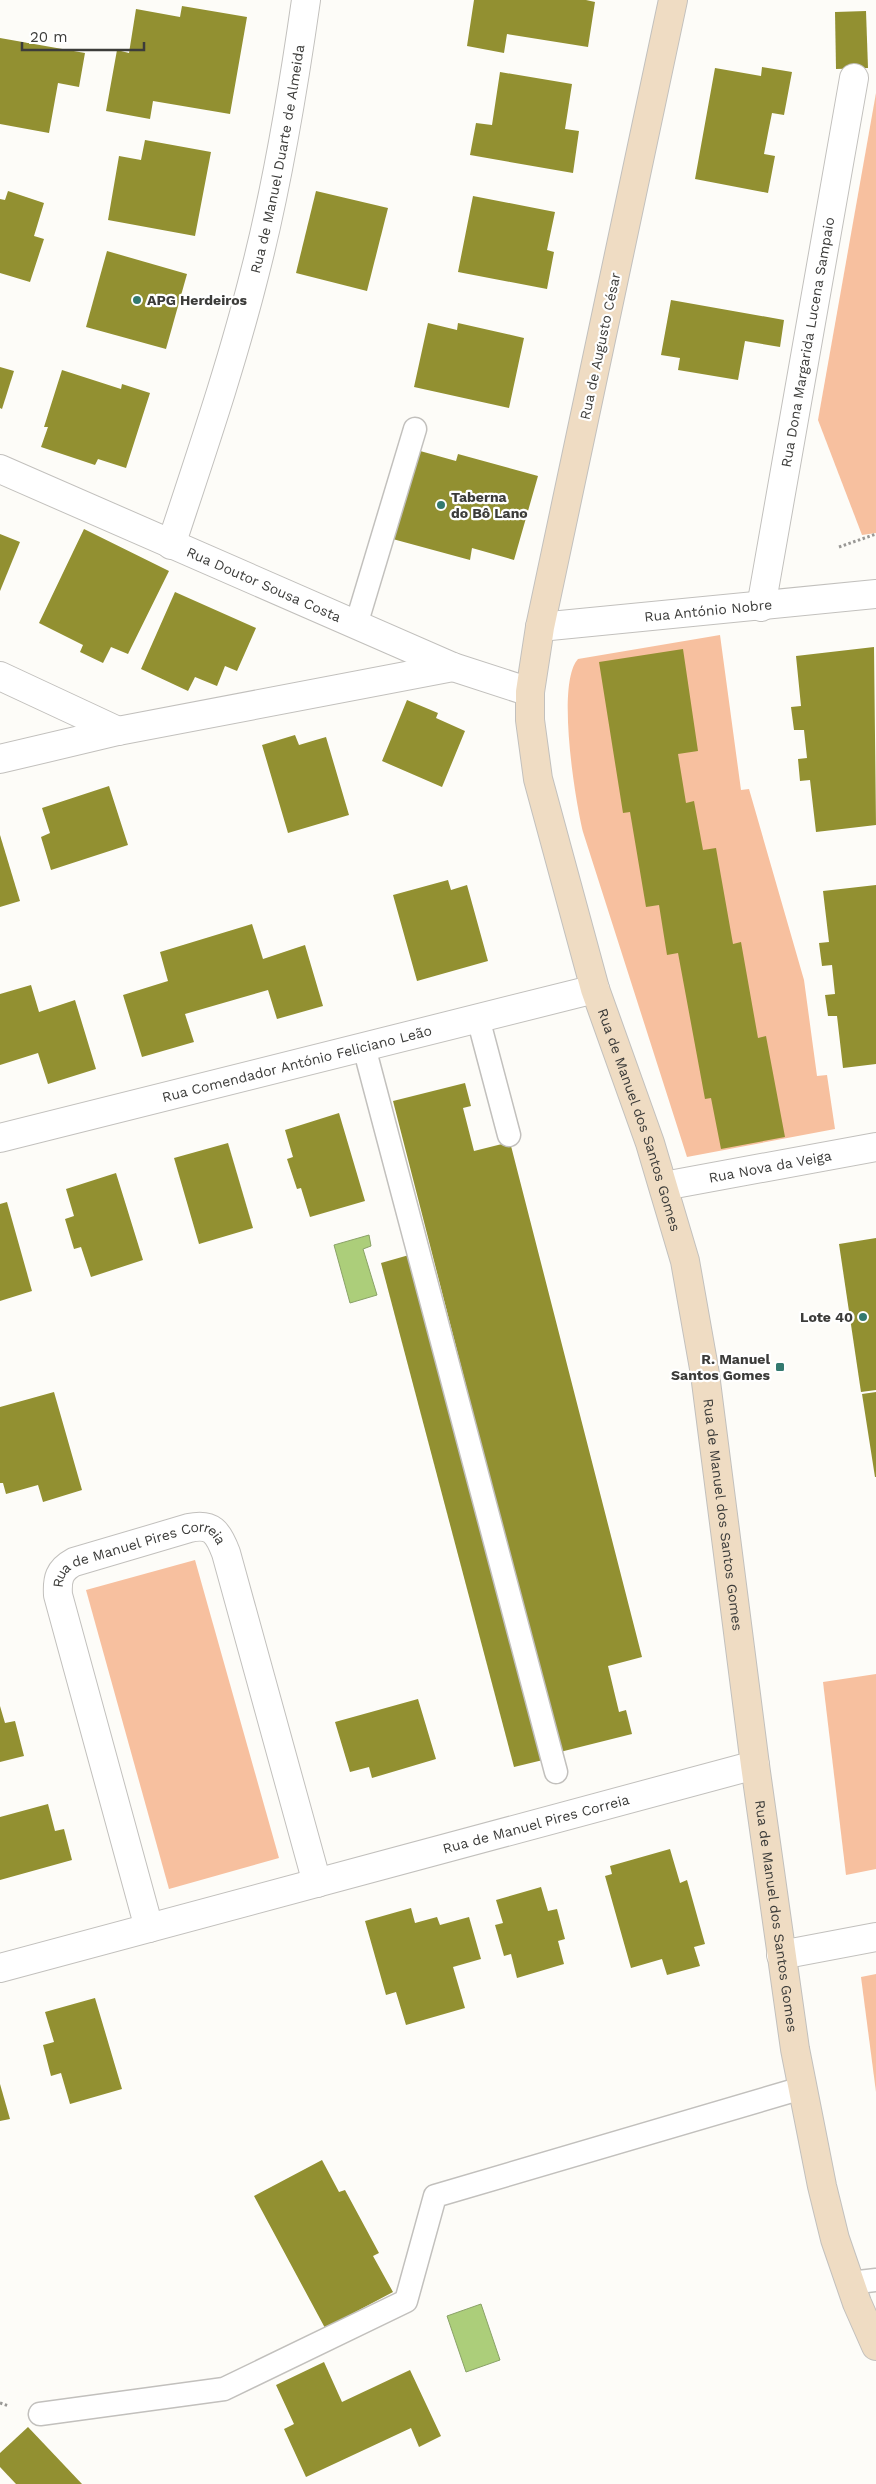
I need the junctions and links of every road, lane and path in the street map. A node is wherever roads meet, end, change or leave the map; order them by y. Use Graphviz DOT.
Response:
graph roads {
  1 [pos="306,0"];
  2 [pos="673,0"];
  3 [pos="854,78"];
  4 [pos="415,429"];
  5 [pos="0,468"];
  6 [pos="876,534"];
  7 [pos="172,544"];
  8 [pos="840,547"];
  9 [pos="876,594"];
  10 [pos="760,607"];
  11 [pos="356,625"];
  12 [pos="540,628"];
  13 [pos="453,667"];
  14 [pos="0,676"];
  15 [pos="530,692"];
  16 [pos="118,731"];
  17 [pos="0,759"];
  18 [pos="595,989"];
  19 [pos="478,1018"];
  20 [pos="364,1047"];
  21 [pos="509,1135"];
  22 [pos="0,1138"];
  23 [pos="876,1147"];
  24 [pos="664,1186"];
  25 [pos="755,1765"];
  26 [pos="556,1772"];
  27 [pos="317,1883"];
  28 [pos="149,1928"];
  29 [pos="876,1937"];
  30 [pos="781,1955"];
  31 [pos="0,1968"];
  32 [pos="802,2088"];
  33 [pos="863,2281"];
  34 [pos="876,2346"];
  35 [pos="40,2414"];
  1 -- 7 [label="street, Rua de Manuel Duarte de Almeida"];
  2 -- 12 [label="street, Rua de Augusto César"];
  3 -- 10 [label="street, Rua Dona Margarida Lucena Sampaio"];
  4 -- 11 [label="lane"];
  5 -- 7 [label="street, Rua Doutor Sousa Costa"];
  6 -- 8 [label="path"];
  7 -- 11 [label="street, Rua Doutor Sousa Costa"];
  9 -- 10 [label="street, Rua António Nobre"];
  10 -- 12 [label="street, Rua António Nobre"];
  11 -- 13 [label="street, Rua Doutor Sousa Costa"];
  12 -- 15 [label="street, Rua de Augusto César"];
  13 -- 15 [label="street, Rua Doutor Sousa Costa"];
  13 -- 16 [label="street"];
  14 -- 16 [label="street"];
  15 -- 18 [label="street, Rua de Manuel dos Santos Gomes"];
  16 -- 17 [label="street"];
  18 -- 19 [label="street, Rua Comendador António Feliciano Leão"];
  18 -- 24 [label="street, Rua de Manuel dos Santos Gomes"];
  19 -- 20 [label="street, Rua Comendador António Feliciano Leão"];
  19 -- 21 [label="lane"];
  20 -- 22 [label="street, Rua Comendador António Feliciano Leão"];
  20 -- 26 [label="lane"];
  23 -- 24 [label="street, Rua Nova da Veiga"];
  24 -- 25 [label="street, Rua de Manuel dos Santos Gomes"];
  25 -- 27 [label="street, Rua de Manuel Pires Correia"];
  25 -- 30 [label="street, Rua de Manuel dos Santos Gomes"];
  27 -- 28 [label="street, Rua de Manuel Pires Correia"];
  27 -- 28 [label="street, Rua de Manuel Pires Correia"];
  28 -- 31 [label="street, Rua de Manuel Pires Correia"];
  29 -- 30 [label="street"];
  30 -- 32 [label="street, Rua de Manuel dos Santos Gomes"];
  32 -- 33 [label="street, Rua de Manuel dos Santos Gomes"];
  32 -- 35 [label="lane"];
  33 -- 34 [label="street, Rua de Manuel dos Santos Gomes"];
}
